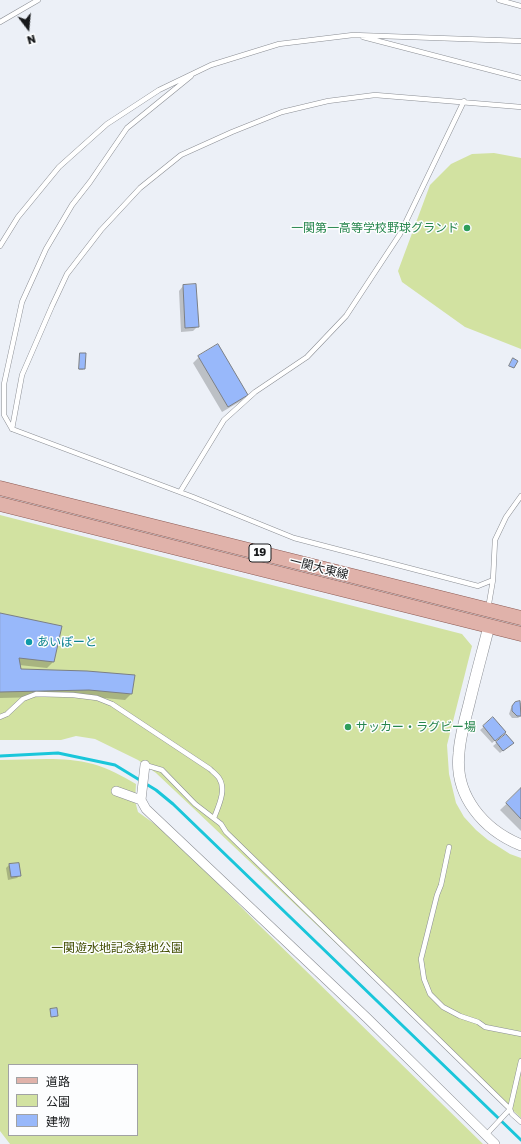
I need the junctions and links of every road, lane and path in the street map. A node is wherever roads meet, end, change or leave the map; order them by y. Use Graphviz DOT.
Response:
graph roads {
  1 [pos="38,0"];
  2 [pos="499,0"];
  3 [pos="521,6"];
  4 [pos="0,22"];
  5 [pos="353,35"];
  6 [pos="521,41"];
  7 [pos="197,71"];
  8 [pos="521,78"];
  9 [pos="464,101"];
  10 [pos="521,107"];
  11 [pos="0,246"];
  12 [pos="12,429"];
  13 [pos="0,488"];
  14 [pos="180,492"];
  15 [pos="521,496"];
  16 [pos="0,504"];
  17 [pos="493,580"];
  18 [pos="488,610"];
  19 [pos="521,618"];
  20 [pos="489,626"];
  21 [pos="521,634"];
  22 [pos="0,717"];
  23 [pos="145,765"];
  24 [pos="116,791"];
  25 [pos="141,800"];
  26 [pos="214,818"];
  27 [pos="521,845"];
  28 [pos="449,847"];
  29 [pos="521,1034"];
  30 [pos="521,1061"];
  31 [pos="510,1109"];
  32 [pos="521,1122"];
  33 [pos="489,1132"];
  34 [pos="494,1144"];
  1 -- 4 [label="lane"];
  2 -- 3 [label="lane"];
  5 -- 6 [label="lane"];
  5 -- 7 [label="lane"];
  5 -- 8 [label="lane"];
  7 -- 11 [label="lane"];
  7 -- 12 [label="lane"];
  9 -- 10 [label="lane"];
  9 -- 12 [label="lane"];
  9 -- 14 [label="lane"];
  12 -- 14 [label="lane"];
  13 -- 18 [label="main road, 一関大東線 / 19"];
  14 -- 17 [label="lane"];
  15 -- 17 [label="lane"];
  16 -- 20 [label="main road, 一関大東線 / 19"];
  17 -- 18 [label="lane"];
  18 -- 19 [label="main road, 一関大東線 / 19"];
  20 -- 21 [label="main road, 一関大東線 / 19"];
  20 -- 27 [label="street"];
  22 -- 26 [label="lane"];
  23 -- 25 [label="street"];
  23 -- 26 [label="lane"];
  24 -- 25 [label="street"];
  25 -- 33 [label="street"];
  26 -- 31 [label="lane"];
  28 -- 29 [label="lane"];
  30 -- 31 [label="lane"];
  31 -- 32 [label="lane"];
  31 -- 33 [label="lane"];
  33 -- 34 [label="street"];
}
